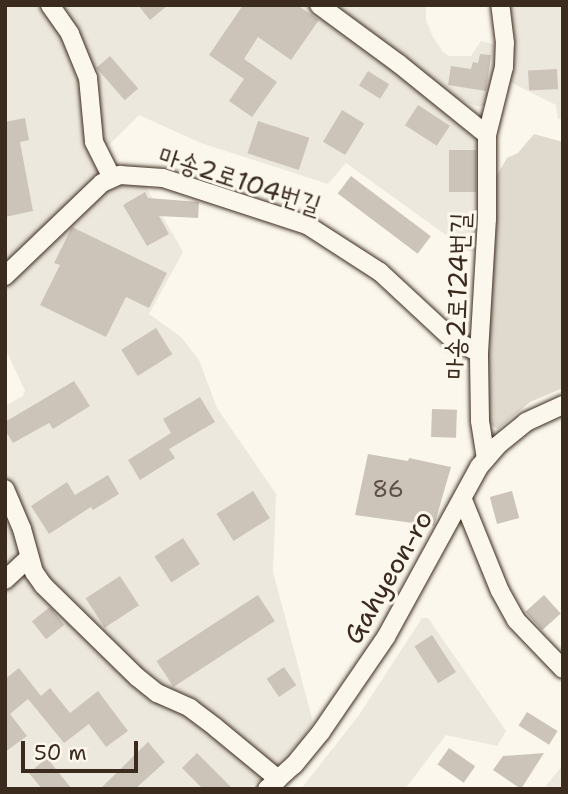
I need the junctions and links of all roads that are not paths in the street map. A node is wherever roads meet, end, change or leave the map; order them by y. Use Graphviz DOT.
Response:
graph roads {
  1 [pos="50,5"];
  2 [pos="319,5"];
  3 [pos="500,5"];
  4 [pos="487,135"];
  5 [pos="112,178"];
  6 [pos="5,276"];
  7 [pos="479,353"];
  8 [pos="563,405"];
  9 [pos="486,459"];
  10 [pos="5,489"];
  11 [pos="463,500"];
  12 [pos="29,558"];
  13 [pos="5,580"];
  14 [pos="563,669"];
  15 [pos="272,784"];
  1 -- 5 [label="street"];
  2 -- 4 [label="street"];
  3 -- 4 [label="street, 마송2로124번길"];
  4 -- 7 [label="street, 마송2로124번길"];
  5 -- 6 [label="street"];
  5 -- 7 [label="street, 마송2로104번길"];
  7 -- 9 [label="street, 마송2로124번길"];
  8 -- 9 [label="street, Gahyeon-ro"];
  9 -- 11 [label="street, Gahyeon-ro"];
  10 -- 12 [label="street"];
  11 -- 14 [label="street"];
  11 -- 15 [label="street, Gahyeon-ro"];
  12 -- 13 [label="street"];
  12 -- 15 [label="street"];
}
